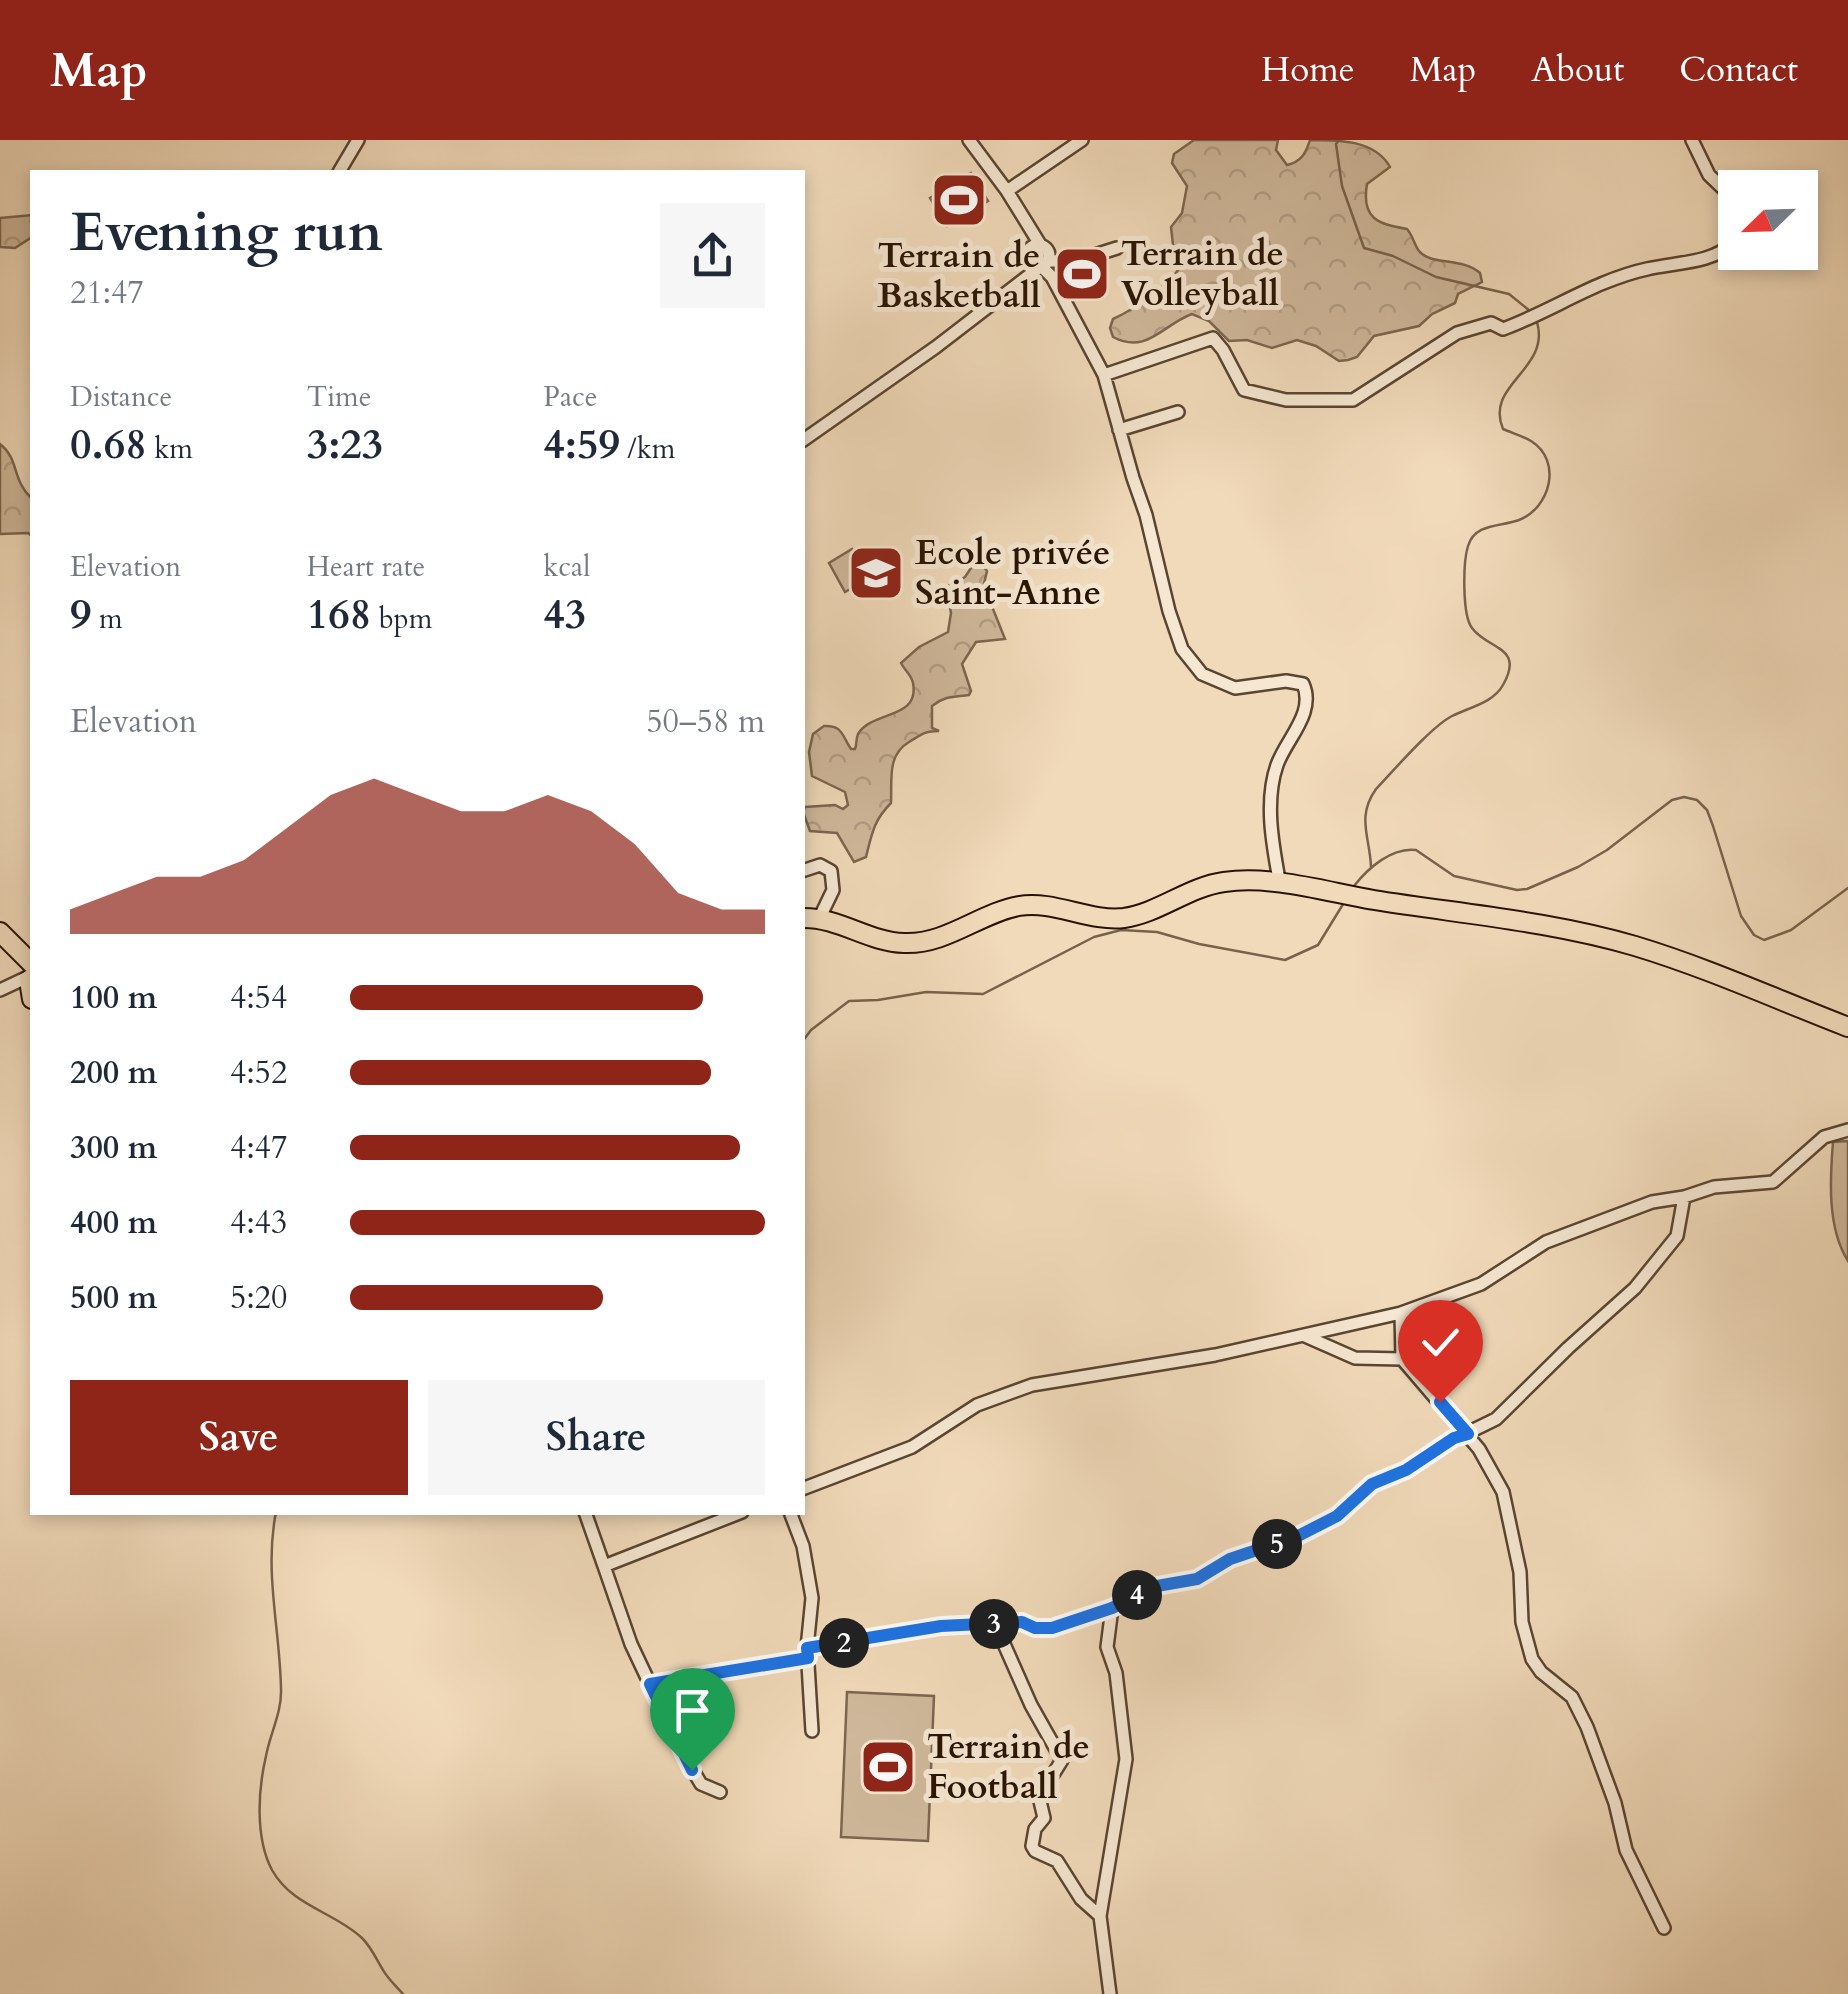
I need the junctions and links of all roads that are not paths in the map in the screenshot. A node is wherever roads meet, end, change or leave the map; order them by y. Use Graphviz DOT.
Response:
graph roads {
  1 [pos="358,140"];
  2 [pos="969,140"];
  3 [pos="1082,140"];
  4 [pos="1692,140"];
  5 [pos="341,170"];
  6 [pos="1718,184"];
  7 [pos="1007,191"];
  8 [pos="1117,248"];
  9 [pos="1035,249"];
  10 [pos="1718,252"];
  11 [pos="1065,260"];
  12 [pos="1043,265"];
  13 [pos="1013,290"];
  14 [pos="1104,375"];
  15 [pos="1178,412"];
  16 [pos="1119,430"];
  17 [pos="805,438"];
  18 [pos="805,870"];
  19 [pos="1280,884"];
  20 [pos="811,918"];
  21 [pos="0,932"];
  22 [pos="30,962"];
  23 [pos="30,977"];
  24 [pos="0,990"];
  25 [pos="1848,1028"];
  26 [pos="1848,1130"];
  27 [pos="1684,1197"];
  28 [pos="1401,1313"];
  29 [pos="1302,1335"];
  30 [pos="1402,1359"];
  31 [pos="1468,1434"];
  32 [pos="805,1488"];
  33 [pos="586,1515"];
  34 [pos="734,1515"];
  35 [pos="791,1515"];
  36 [pos="604,1566"];
  37 [pos="1112,1608"];
  38 [pos="988,1625"];
  39 [pos="808,1653"];
  40 [pos="650,1684"];
  41 [pos="812,1730"];
  42 [pos="720,1792"];
  43 [pos="1100,1916"];
  44 [pos="1664,1928"];
  45 [pos="1110,1994"];
  1 -- 5 [label="street"];
  2 -- 7 [label="street"];
  3 -- 7 [label="street"];
  4 -- 6 [label="street"];
  7 -- 9 [label="street"];
  8 -- 11 [label="street"];
  9 -- 11 [label="street"];
  9 -- 12 [label="street"];
  9 -- 12 [label="street"];
  9 -- 13 [label="street"];
  10 -- 14 [label="street"];
  11 -- 12 [label="street"];
  12 -- 13 [label="street"];
  12 -- 14 [label="street"];
  13 -- 17 [label="street"];
  14 -- 16 [label="street"];
  15 -- 16 [label="street"];
  16 -- 19 [label="street"];
  18 -- 20 [label="street"];
  19 -- 20 [label="main road"];
  19 -- 25 [label="main road"];
  21 -- 22 [label="main road"];
  23 -- 24 [label="street"];
  26 -- 27 [label="street"];
  27 -- 28 [label="street"];
  27 -- 31 [label="street"];
  28 -- 29 [label="street"];
  28 -- 30 [label="street"];
  29 -- 30 [label="street"];
  29 -- 32 [label="street"];
  30 -- 31 [label="street"];
  31 -- 37 [label="street"];
  31 -- 44 [label="street"];
  33 -- 36 [label="street"];
  34 -- 36 [label="street"];
  35 -- 39 [label="street"];
  36 -- 40 [label="street"];
  37 -- 38 [label="street"];
  37 -- 43 [label="street"];
  38 -- 39 [label="street"];
  38 -- 43 [label="street"];
  39 -- 40 [label="street"];
  39 -- 41 [label="street"];
  40 -- 42 [label="street"];
  43 -- 45 [label="street"];
}
